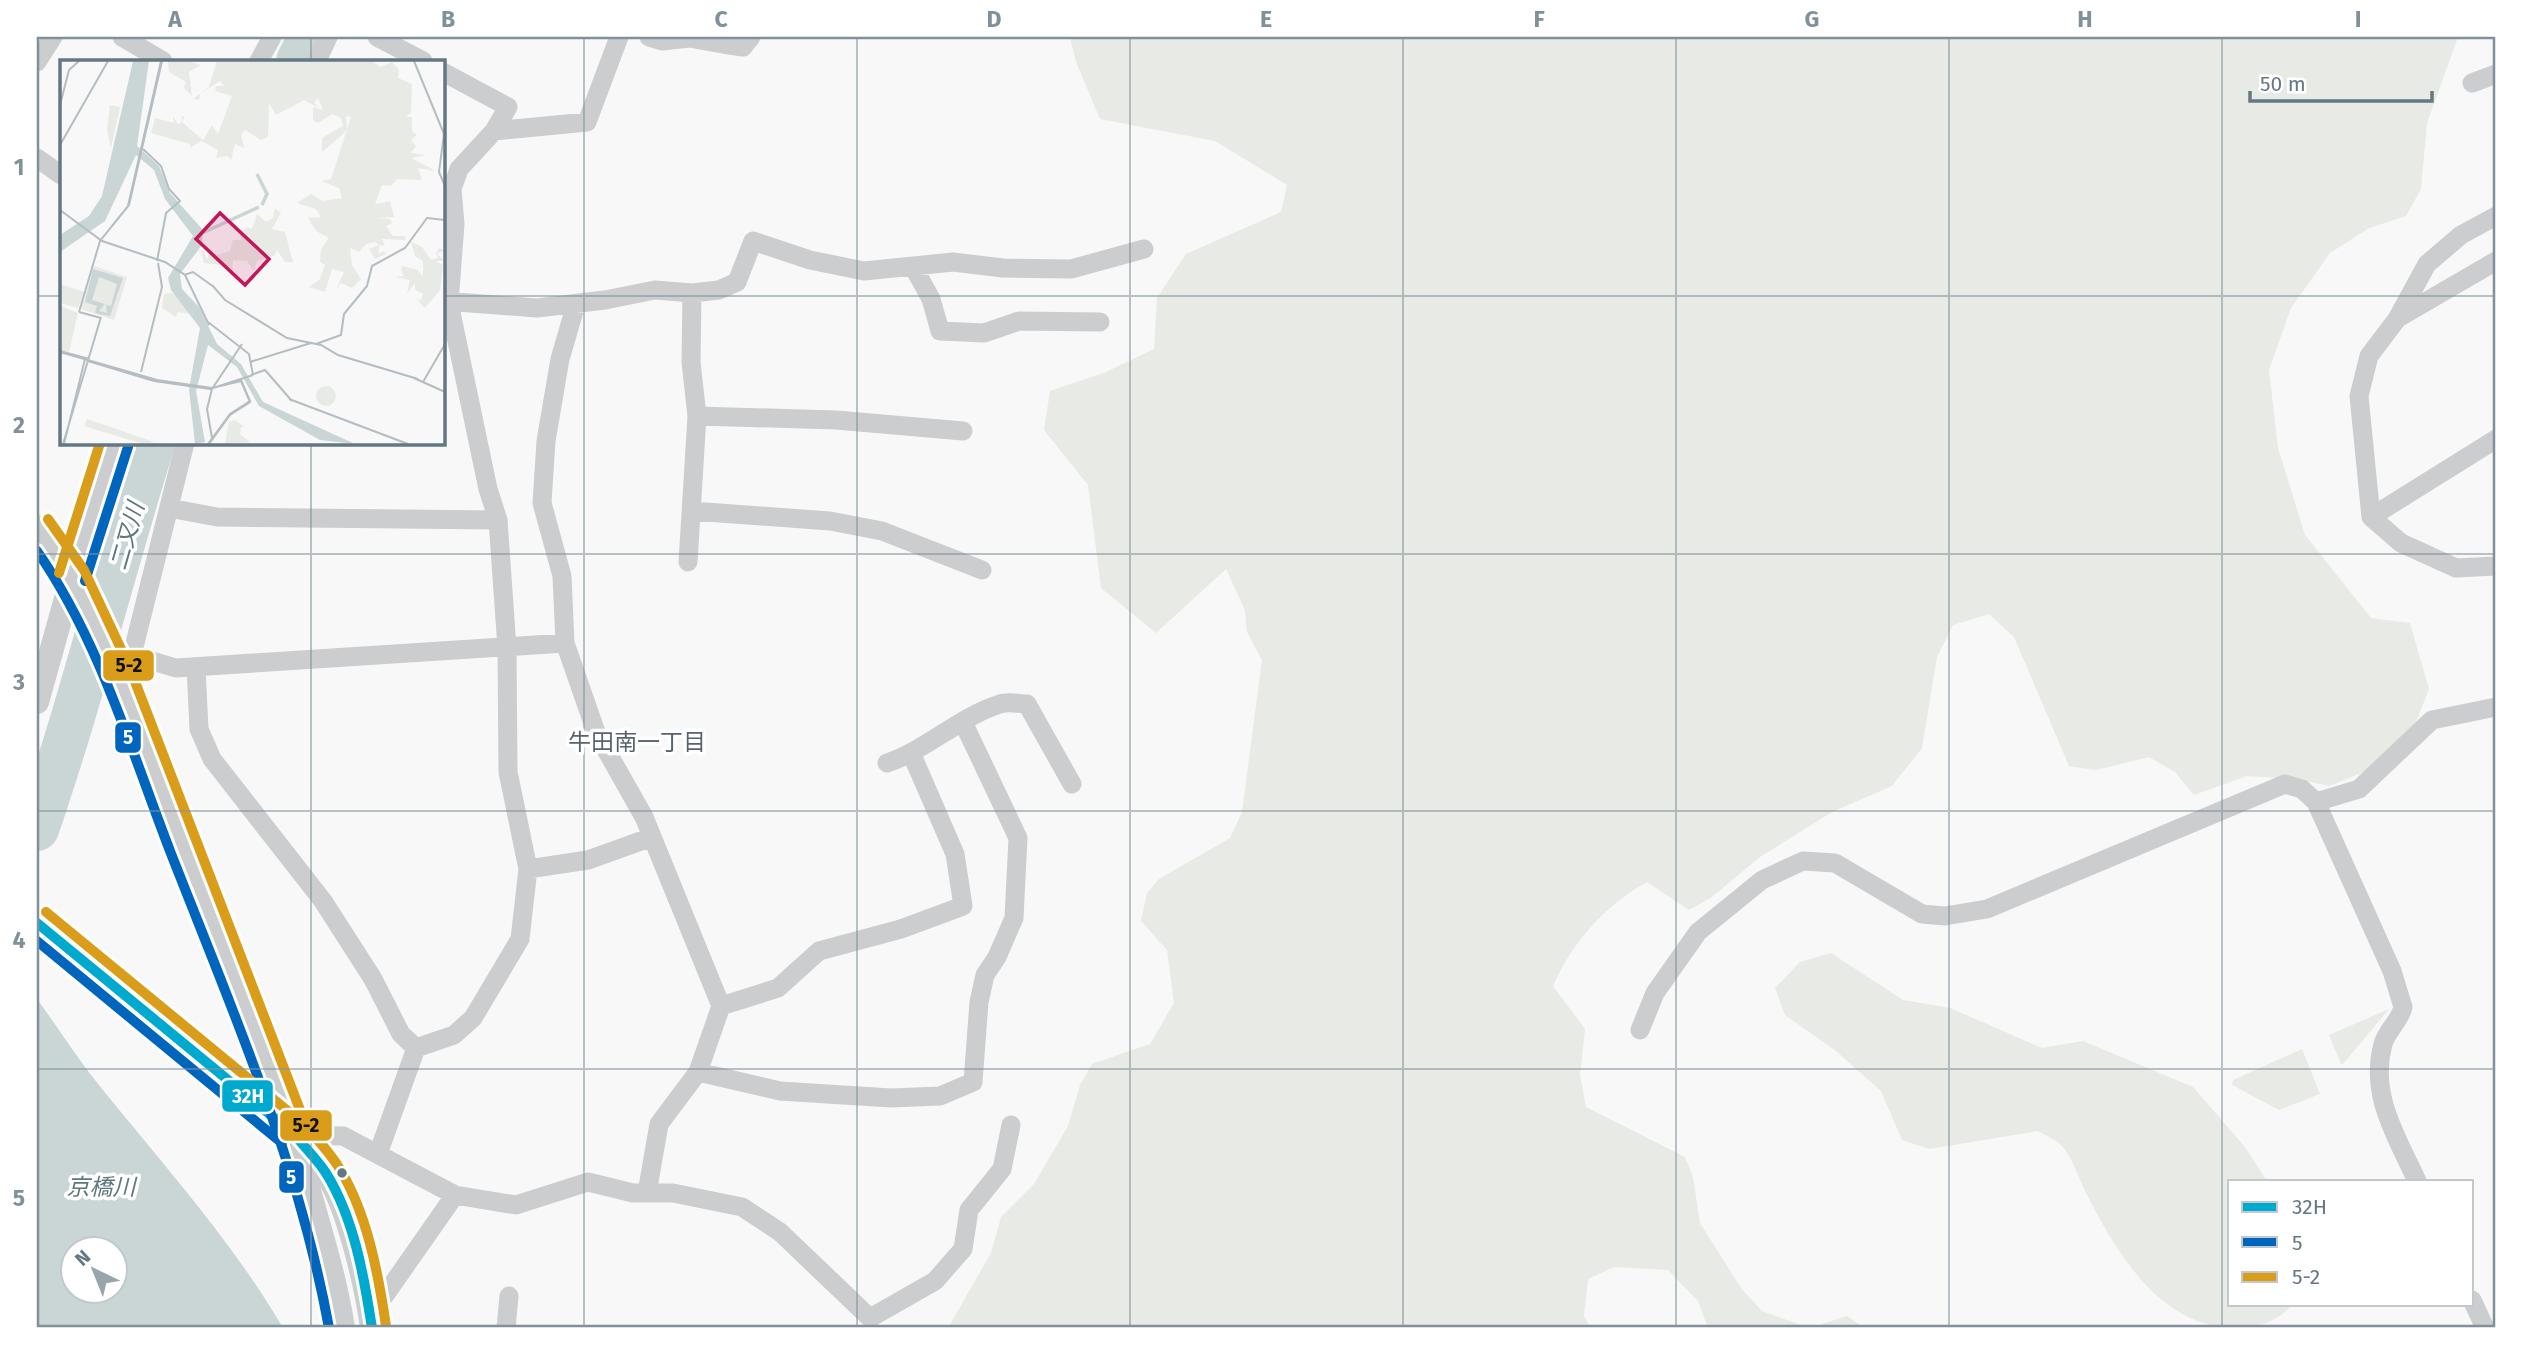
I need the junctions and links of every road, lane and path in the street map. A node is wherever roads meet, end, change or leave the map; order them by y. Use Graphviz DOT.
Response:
graph roads {
  1 [pos="53,37"];
  2 [pos="122,37"];
  3 [pos="272,37"];
  4 [pos="328,37"];
  5 [pos="377,37"];
  6 [pos="619,37"];
  7 [pos="649,37"];
  8 [pos="751,37"];
  9 [pos="727,40"];
  10 [pos="161,60"];
  11 [pos="260,60"];
  12 [pos="317,60"];
  13 [pos="421,60"];
  14 [pos="37,62"];
  15 [pos="444,73"];
  16 [pos="2496,74"];
  17 [pos="2472,83"];
  18 [pos="494,131"];
  19 [pos="37,158"];
  20 [pos="60,174"];
  21 [pos="447,188"];
  22 [pos="2496,216"];
  23 [pos="1144,249"];
  24 [pos="2496,261"];
  25 [pos="914,268"];
  26 [pos="692,293"];
  27 [pos="446,302"];
  28 [pos="576,304"];
  29 [pos="2397,319"];
  30 [pos="1100,323"];
  31 [pos="697,416"];
  32 [pos="963,432"];
  33 [pos="2496,439"];
  34 [pos="115,444"];
  35 [pos="186,444"];
  36 [pos="169,508"];
  37 [pos="692,511"];
  38 [pos="2371,517"];
  39 [pos="498,520"];
  40 [pos="37,527"];
  41 [pos="688,562"];
  42 [pos="2496,566"];
  43 [pos="982,570"];
  44 [pos="75,583"];
  45 [pos="565,643"];
  46 [pos="507,648"];
  47 [pos="119,661"];
  48 [pos="196,667"];
  49 [pos="37,702"];
  50 [pos="2496,707"];
  51 [pos="963,722"];
  52 [pos="912,755"];
  53 [pos="887,763"];
  54 [pos="1072,784"];
  55 [pos="2316,802"];
  56 [pos="652,837"];
  57 [pos="528,869"];
  58 [pos="37,923"];
  59 [pos="721,1006"];
  60 [pos="1640,1030"];
  61 [pos="416,1048"];
  62 [pos="698,1072"];
  63 [pos="1011,1125"];
  64 [pos="295,1135"];
  65 [pos="378,1154"];
  66 [pos="2417,1180"];
  67 [pos="647,1193"];
  68 [pos="455,1195"];
  69 [pos="509,1296"];
  70 [pos="368,1301"];
  71 [pos="2474,1305"];
  72 [pos="343,1328"];
  73 [pos="372,1328"];
  74 [pos="506,1328"];
  75 [pos="2484,1328"];
  1 -- 14 [label="street"];
  2 -- 10 [label="street"];
  3 -- 11 [label="street"];
  4 -- 12 [label="street"];
  5 -- 13 [label="street"];
  6 -- 18 [label="street"];
  7 -- 9 [label="street"];
  8 -- 9 [label="street"];
  15 -- 18 [label="street"];
  16 -- 17 [label="street"];
  18 -- 21 [label="street"];
  19 -- 20 [label="street"];
  21 -- 27 [label="street"];
  22 -- 29 [label="street"];
  23 -- 25 [label="street"];
  24 -- 29 [label="street"];
  25 -- 26 [label="street"];
  25 -- 30 [label="street"];
  26 -- 28 [label="street"];
  26 -- 31 [label="street"];
  27 -- 28 [label="street"];
  27 -- 39 [label="street"];
  28 -- 45 [label="street"];
  29 -- 38 [label="street"];
  31 -- 32 [label="street"];
  31 -- 37 [label="street"];
  33 -- 38 [label="street"];
  34 -- 44 [label="street"];
  35 -- 36 [label="street"];
  36 -- 39 [label="street"];
  36 -- 47 [label="street"];
  37 -- 41 [label="street"];
  37 -- 43 [label="street"];
  38 -- 42 [label="street"];
  39 -- 46 [label="street"];
  40 -- 44 [label="street"];
  44 -- 47 [label="street"];
  44 -- 49 [label="street"];
  45 -- 46 [label="street"];
  45 -- 56 [label="street"];
  46 -- 48 [label="street"];
  46 -- 57 [label="street"];
  47 -- 48 [label="street"];
  47 -- 64 [label="street"];
  48 -- 61 [label="street"];
  50 -- 55 [label="street"];
  51 -- 52 [label="street"];
  51 -- 54 [label="street"];
  51 -- 62 [label="street"];
  52 -- 53 [label="street"];
  52 -- 59 [label="street"];
  55 -- 60 [label="street"];
  55 -- 66 [label="street"];
  56 -- 57 [label="street"];
  56 -- 59 [label="street"];
  57 -- 61 [label="street"];
  58 -- 64 [label="street"];
  59 -- 62 [label="street"];
  61 -- 65 [label="street"];
  62 -- 67 [label="street"];
  63 -- 67 [label="street"];
  64 -- 65 [label="street"];
  64 -- 70 [label="street"];
  64 -- 72 [label="street"];
  65 -- 68 [label="street"];
  67 -- 68 [label="street"];
  68 -- 70 [label="street"];
  69 -- 74 [label="street"];
  70 -- 73 [label="street"];
  71 -- 75 [label="street"];
}
